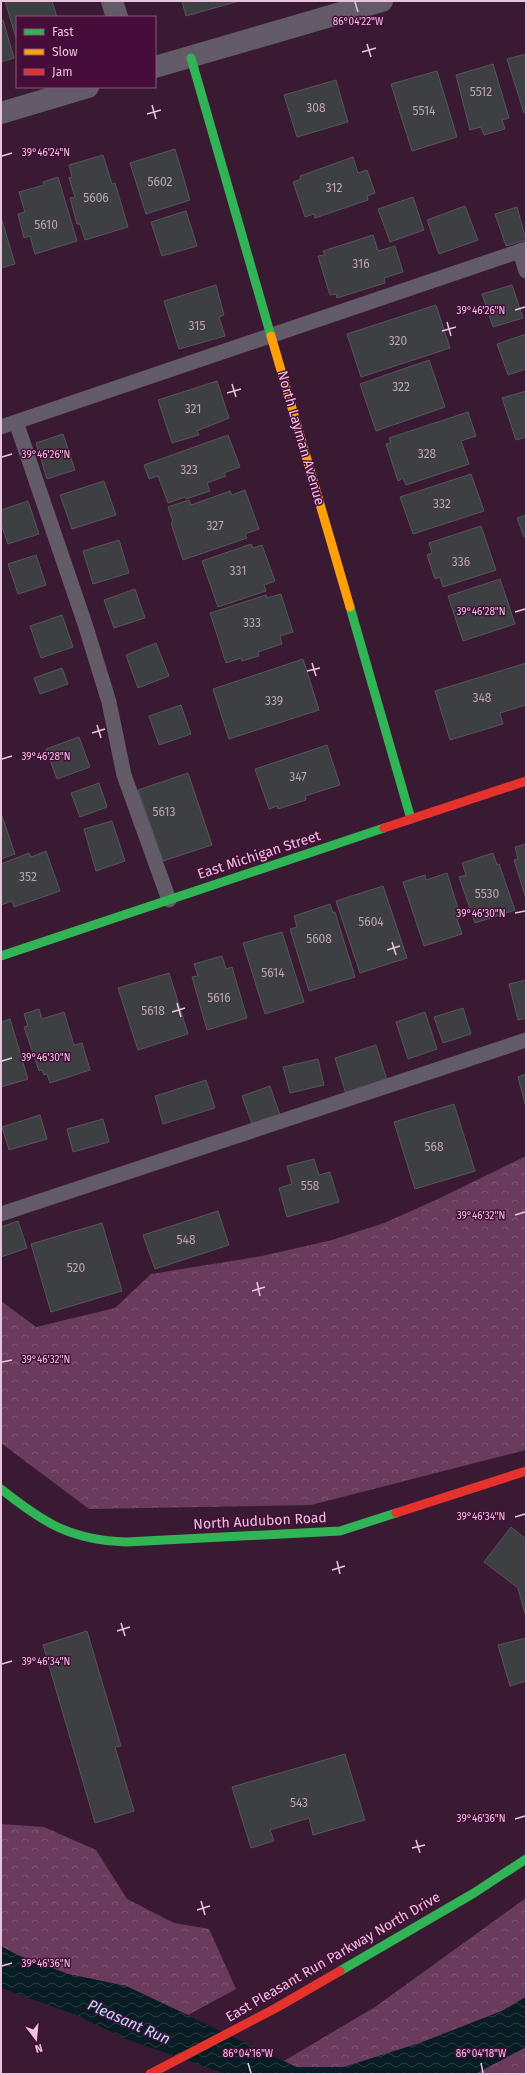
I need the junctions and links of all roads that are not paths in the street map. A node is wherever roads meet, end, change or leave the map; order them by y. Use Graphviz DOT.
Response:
graph roads {
  1 [pos="112,1"];
  2 [pos="382,1"];
  3 [pos="117,16"];
  4 [pos="191,58"];
  5 [pos="156,68"];
  6 [pos="85,88"];
  7 [pos="1,113"];
  8 [pos="523,250"];
  9 [pos="526,271"];
  10 [pos="271,335"];
  11 [pos="16,422"];
  12 [pos="1,427"];
  13 [pos="526,781"];
  14 [pos="411,819"];
  15 [pos="169,900"];
  16 [pos="1,956"];
  17 [pos="526,1040"];
  18 [pos="1,1214"];
  19 [pos="526,1471"];
  20 [pos="1,1489"];
  21 [pos="526,1859"];
  22 [pos="150,2074"];
  1 -- 3 [label="street"];
  2 -- 4 [label="street"];
  4 -- 5 [label="street"];
  4 -- 10 [label="street, North Layman Avenue"];
  6 -- 7 [label="street"];
  8 -- 9 [label="lane"];
  8 -- 10 [label="lane"];
  10 -- 11 [label="lane"];
  10 -- 14 [label="street, North Layman Avenue"];
  11 -- 12 [label="lane"];
  11 -- 15 [label="lane"];
  13 -- 14 [label="street, East Michigan Street"];
  14 -- 15 [label="street, East Michigan Street"];
  15 -- 16 [label="street, East Michigan Street"];
  17 -- 18 [label="lane"];
  19 -- 20 [label="street, North Audubon Road"];
  21 -- 22 [label="street, East Pleasant Run Parkway North Drive"];
}
